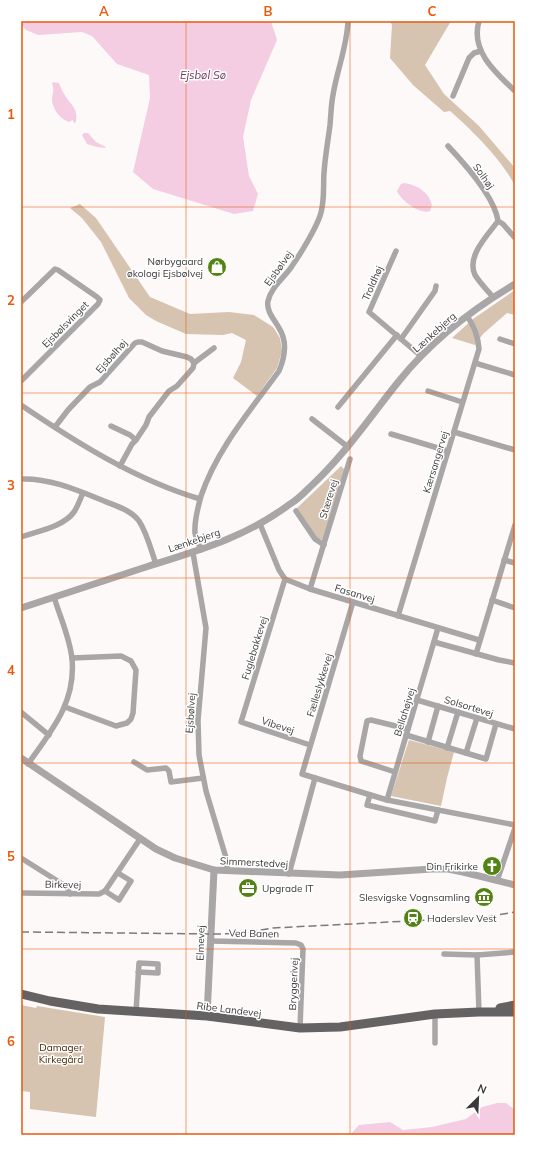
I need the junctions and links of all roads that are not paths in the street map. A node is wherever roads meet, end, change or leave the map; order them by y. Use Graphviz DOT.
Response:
graph roads {
  1 [pos="348,21"];
  2 [pos="479,21"];
  3 [pos="481,51"];
  4 [pos="515,91"];
  5 [pos="453,96"];
  6 [pos="448,146"];
  7 [pos="498,221"];
  8 [pos="515,238"];
  9 [pos="396,251"];
  10 [pos="515,284"];
  11 [pos="436,286"];
  12 [pos="493,297"];
  13 [pos="21,302"];
  14 [pos="467,316"];
  15 [pos="399,337"];
  16 [pos="500,339"];
  17 [pos="515,344"];
  18 [pos="214,348"];
  19 [pos="421,356"];
  20 [pos="194,363"];
  21 [pos="475,363"];
  22 [pos="515,375"];
  23 [pos="21,381"];
  24 [pos="428,391"];
  25 [pos="462,402"];
  26 [pos="21,405"];
  27 [pos="338,406"];
  28 [pos="312,419"];
  29 [pos="111,426"];
  30 [pos="55,427"];
  31 [pos="454,432"];
  32 [pos="391,434"];
  33 [pos="136,440"];
  34 [pos="348,447"];
  35 [pos="515,450"];
  36 [pos="448,451"];
  37 [pos="350,459"];
  38 [pos="120,466"];
  39 [pos="21,478"];
  40 [pos="83,492"];
  41 [pos="200,499"];
  42 [pos="296,511"];
  43 [pos="260,524"];
  44 [pos="515,524"];
  45 [pos="21,537"];
  46 [pos="324,545"];
  47 [pos="201,550"];
  48 [pos="193,553"];
  49 [pos="504,560"];
  50 [pos="515,563"];
  51 [pos="156,564"];
  52 [pos="285,579"];
  53 [pos="310,589"];
  54 [pos="54,597"];
  55 [pos="492,600"];
  56 [pos="353,602"];
  57 [pos="21,608"];
  58 [pos="515,608"];
  59 [pos="398,616"];
  60 [pos="438,628"];
  61 [pos="479,640"];
  62 [pos="434,642"];
  63 [pos="476,654"];
  64 [pos="72,658"];
  65 [pos="515,663"];
  66 [pos="417,700"];
  67 [pos="438,706"];
  68 [pos="65,707"];
  69 [pos="21,712"];
  70 [pos="458,712"];
  71 [pos="477,718"];
  72 [pos="241,722"];
  73 [pos="496,724"];
  74 [pos="408,729"];
  75 [pos="515,729"];
  76 [pos="49,735"];
  77 [pos="406,735"];
  78 [pos="428,742"];
  79 [pos="310,745"];
  80 [pos="447,748"];
  81 [pos="466,753"];
  82 [pos="21,758"];
  83 [pos="134,762"];
  84 [pos="28,764"];
  85 [pos="396,772"];
  86 [pos="203,778"];
  87 [pos="315,778"];
  88 [pos="370,795"];
  89 [pos="387,800"];
  90 [pos="438,810"];
  91 [pos="515,825"];
  92 [pos="515,828"];
  93 [pos="140,839"];
  94 [pos="21,858"];
  95 [pos="214,870"];
  96 [pos="227,871"];
  97 [pos="118,873"];
  98 [pos="289,874"];
  99 [pos="497,880"];
  100 [pos="515,885"];
  101 [pos="105,891"];
  102 [pos="21,893"];
  103 [pos="70,894"];
  104 [pos="210,940"];
  105 [pos="296,943"];
  106 [pos="515,952"];
  107 [pos="444,954"];
  108 [pos="477,955"];
  109 [pos="138,972"];
  110 [pos="21,994"];
  111 [pos="515,1005"];
  112 [pos="515,1009"];
  113 [pos="136,1012"];
  114 [pos="479,1012"];
  115 [pos="505,1012"];
  116 [pos="515,1012"];
  117 [pos="435,1014"];
  118 [pos="207,1016"];
  119 [pos="300,1028"];
  120 [pos="435,1043"];
  1 -- 41 [label="street, Ejsbølvej"];
  2 -- 3 [label="street"];
  3 -- 4 [label="street"];
  3 -- 5 [label="street"];
  6 -- 7 [label="street, Solhøj"];
  7 -- 8 [label="street, Solhøj"];
  7 -- 12 [label="street"];
  9 -- 15 [label="street, Troldhøj"];
  10 -- 12 [label="street, Lænkebjerg"];
  11 -- 15 [label="street"];
  12 -- 14 [label="street, Lænkebjerg"];
  13 -- 23 [label="street, Ejsbølsvinget"];
  14 -- 19 [label="street, Lænkebjerg"];
  14 -- 21 [label="street, Kærsangervej"];
  15 -- 19 [label="street, Troldhøj"];
  15 -- 27 [label="street"];
  16 -- 17 [label="street"];
  18 -- 20 [label="street"];
  19 -- 34 [label="street, Lænkebjerg"];
  20 -- 30 [label="street, Ejsbølhøj"];
  20 -- 33 [label="street"];
  21 -- 22 [label="street"];
  21 -- 25 [label="street, Kærsangervej"];
  24 -- 25 [label="street"];
  25 -- 31 [label="street, Kærsangervej"];
  26 -- 30 [label="street"];
  28 -- 34 [label="street"];
  29 -- 33 [label="street"];
  30 -- 38 [label="street"];
  31 -- 35 [label="street"];
  31 -- 36 [label="street, Kærsangervej"];
  32 -- 36 [label="street"];
  33 -- 38 [label="street"];
  34 -- 43 [label="street, Lænkebjerg"];
  36 -- 59 [label="street, Kærsangervej"];
  37 -- 46 [label="street, Stærevej"];
  38 -- 41 [label="street"];
  39 -- 40 [label="street"];
  40 -- 45 [label="street"];
  40 -- 51 [label="street"];
  41 -- 47 [label="street, Ejsbølvej"];
  42 -- 46 [label="street, Stærevej"];
  43 -- 47 [label="street, Lænkebjerg"];
  43 -- 52 [label="street"];
  44 -- 49 [label="street"];
  46 -- 53 [label="street, Stærevej"];
  47 -- 48 [label="street, Lænkebjerg"];
  48 -- 51 [label="street, Lænkebjerg"];
  48 -- 86 [label="street, Ejsbølvej"];
  49 -- 50 [label="street"];
  49 -- 55 [label="street"];
  51 -- 54 [label="street, Lænkebjerg"];
  52 -- 53 [label="street, Fasanvej"];
  52 -- 72 [label="street, Fuglebakkevej"];
  53 -- 56 [label="street, Fasanvej"];
  54 -- 57 [label="street, Lænkebjerg"];
  54 -- 64 [label="street"];
  55 -- 58 [label="street"];
  55 -- 61 [label="street"];
  56 -- 59 [label="street, Fasanvej"];
  56 -- 79 [label="street, Fælleslykkevej"];
  59 -- 60 [label="street, Fasanvej"];
  60 -- 61 [label="street, Fasanvej"];
  60 -- 62 [label="street, Bellahøjvej"];
  61 -- 63 [label="street"];
  62 -- 63 [label="street"];
  62 -- 66 [label="street, Bellahøjvej"];
  63 -- 65 [label="street"];
  64 -- 68 [label="street"];
  64 -- 68 [label="street"];
  66 -- 67 [label="street, Solsortevej"];
  66 -- 74 [label="street, Bellahøjvej"];
  67 -- 70 [label="street, Solsortevej"];
  67 -- 78 [label="street"];
  68 -- 76 [label="street"];
  69 -- 76 [label="street"];
  70 -- 71 [label="street, Solsortevej"];
  70 -- 80 [label="street"];
  71 -- 73 [label="street, Solsortevej"];
  71 -- 81 [label="street"];
  72 -- 79 [label="street, Vibevej"];
  73 -- 75 [label="street, Solsortevej"];
  73 -- 81 [label="street"];
  74 -- 77 [label="street, Bellahøjvej"];
  74 -- 85 [label="street"];
  76 -- 84 [label="street"];
  77 -- 78 [label="street"];
  77 -- 85 [label="street, Bellahøjvej"];
  78 -- 80 [label="street"];
  79 -- 87 [label="street, Fælleslykkevej"];
  80 -- 81 [label="street"];
  82 -- 84 [label="street, Simmerstedvej"];
  83 -- 86 [label="street"];
  84 -- 93 [label="street, Simmerstedvej"];
  85 -- 89 [label="street, Bellahøjvej"];
  86 -- 96 [label="street, Ejsbølvej"];
  87 -- 88 [label="street"];
  87 -- 98 [label="street"];
  88 -- 89 [label="street"];
  88 -- 90 [label="street"];
  89 -- 90 [label="street"];
  90 -- 91 [label="street"];
  92 -- 99 [label="street"];
  93 -- 95 [label="street, Simmerstedvej"];
  93 -- 97 [label="street"];
  94 -- 103 [label="street"];
  95 -- 96 [label="street, Simmerstedvej"];
  95 -- 104 [label="street, Elmevej"];
  96 -- 98 [label="street, Simmerstedvej"];
  97 -- 101 [label="street"];
  97 -- 101 [label="street"];
  98 -- 99 [label="street, Simmerstedvej"];
  99 -- 100 [label="street, Simmerstedvej"];
  101 -- 103 [label="street, Birkevej"];
  102 -- 103 [label="street, Birkevej"];
  104 -- 105 [label="street, Ved Banen"];
  104 -- 118 [label="street, Elmevej"];
  105 -- 119 [label="street, Bryggerivej"];
  106 -- 108 [label="street"];
  107 -- 108 [label="street"];
  108 -- 114 [label="street"];
  109 -- 113 [label="street"];
  110 -- 113 [label="main road, Ribe Landevej"];
  111 -- 114 [label="main road, Ribe Landevej"];
  112 -- 115 [label="main road"];
  113 -- 118 [label="main road, Ribe Landevej"];
  114 -- 115 [label="main road, Ribe Landevej"];
  114 -- 117 [label="main road, Ribe Landevej"];
  115 -- 116 [label="main road, Ribe Landevej"];
  117 -- 119 [label="main road, Ribe Landevej"];
  117 -- 120 [label="street"];
  118 -- 119 [label="main road, Ribe Landevej"];
}
